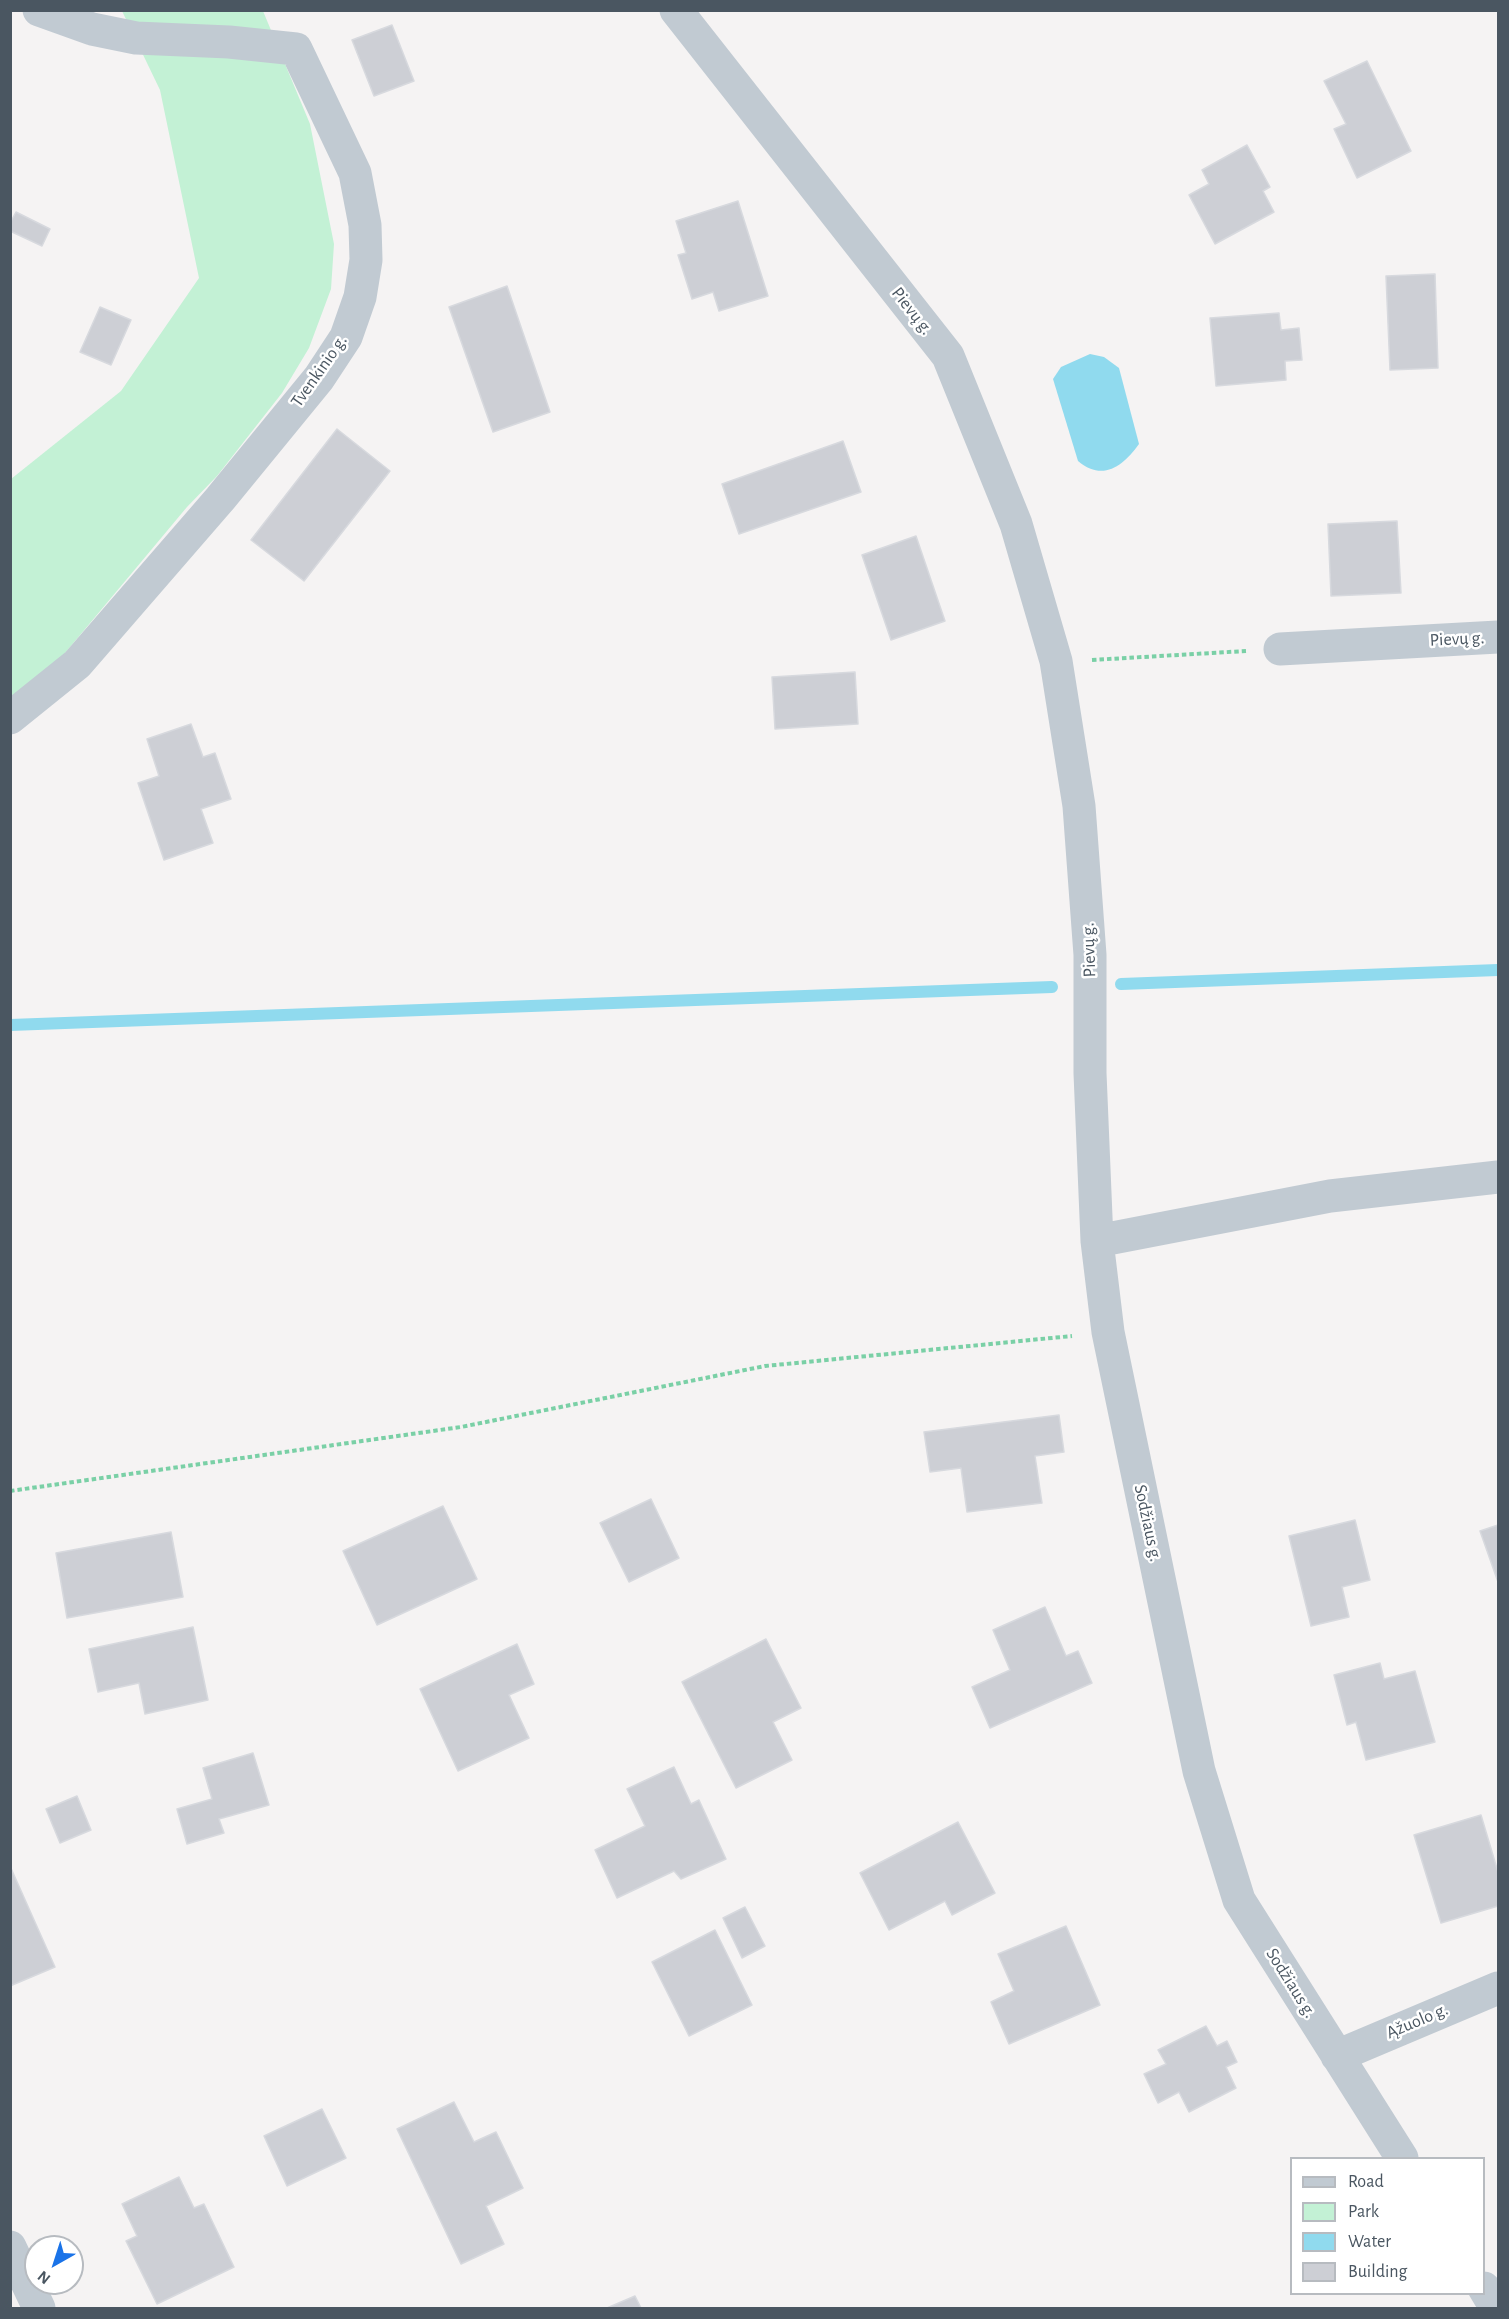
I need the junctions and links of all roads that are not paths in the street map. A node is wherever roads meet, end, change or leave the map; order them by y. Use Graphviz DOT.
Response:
graph roads {
  1 [pos="39,10"];
  2 [pos="676,10"];
  3 [pos="1498,637"];
  4 [pos="1280,649"];
  5 [pos="10,718"];
  6 [pos="1498,1177"];
  7 [pos="1097,1241"];
  8 [pos="1498,1988"];
  9 [pos="1336,2056"];
  10 [pos="1401,2157"];
  11 [pos="10,2247"];
  12 [pos="1485,2290"];
  13 [pos="39,2308"];
  14 [pos="1496,2308"];
  1 -- 5 [label="street, Tvenkinio g."];
  2 -- 7 [label="street, Pievų g."];
  3 -- 4 [label="street, Pievų g."];
  6 -- 7 [label="street"];
  7 -- 9 [label="street, Sodžiaus g."];
  8 -- 9 [label="street, Ąžuolo g."];
  9 -- 10 [label="street, Sodžiaus g."];
  11 -- 13 [label="street"];
  12 -- 14 [label="street"];
}
